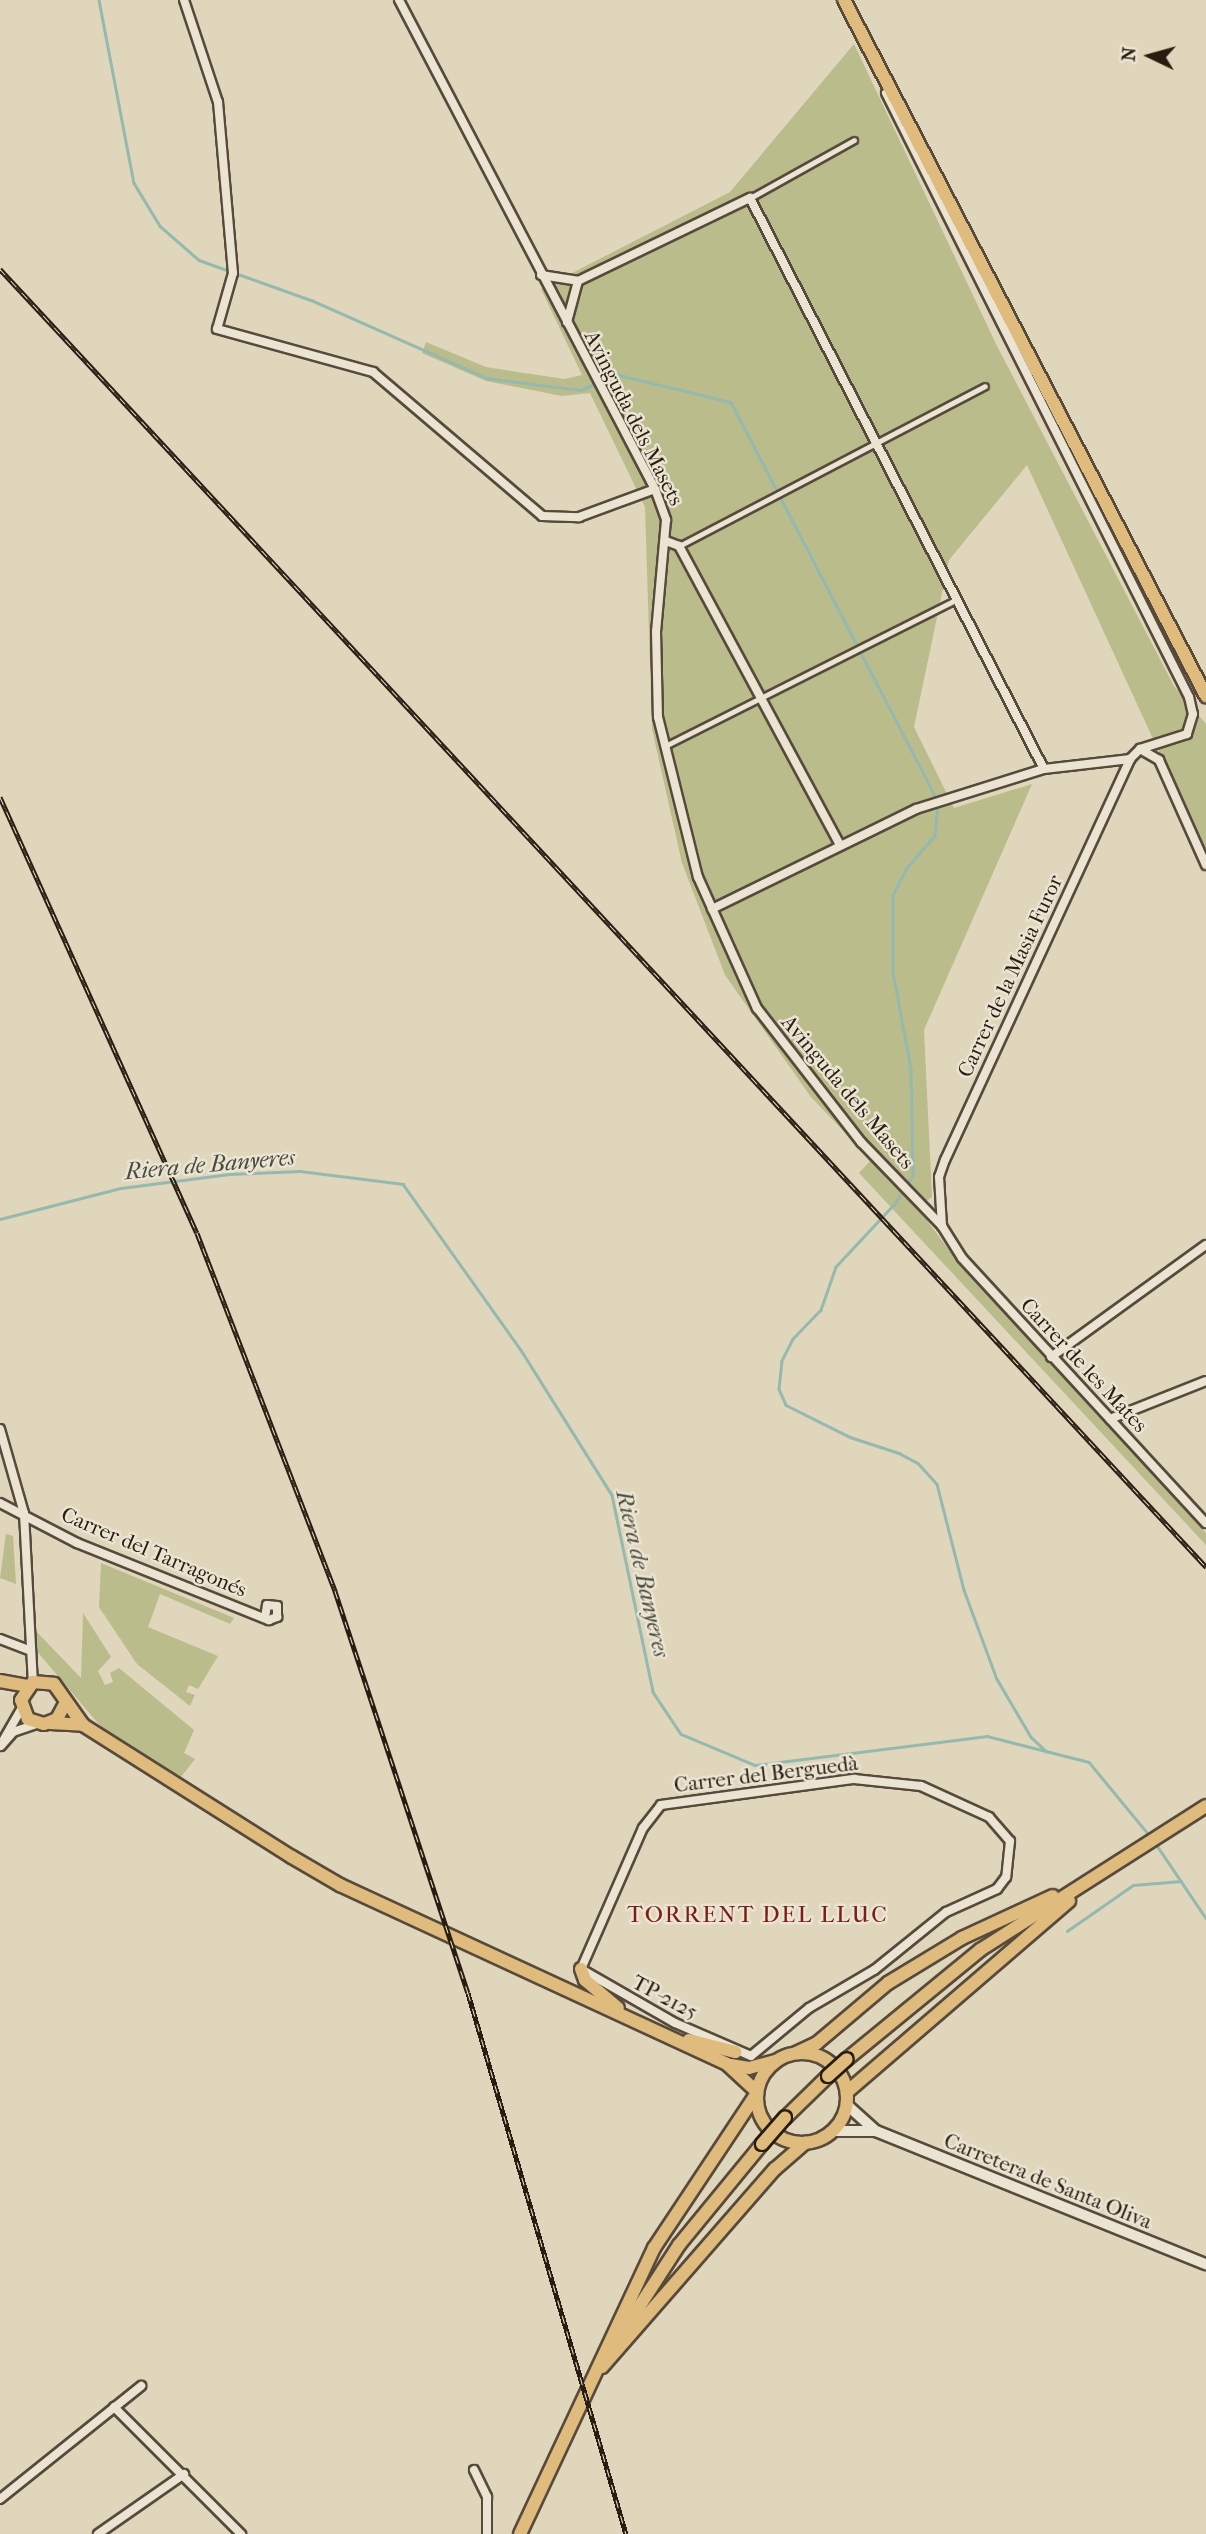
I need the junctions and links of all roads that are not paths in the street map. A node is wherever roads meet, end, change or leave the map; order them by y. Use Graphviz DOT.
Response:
graph roads {
  1 [pos="184,0"];
  2 [pos="399,0"];
  3 [pos="844,0"];
  4 [pos="859,28"];
  5 [pos="853,140"];
  6 [pos="750,198"];
  7 [pos="541,275"];
  8 [pos="559,278"];
  9 [pos="578,281"];
  10 [pos="552,296"];
  11 [pos="570,299"];
  12 [pos="567,324"];
  13 [pos="985,386"];
  14 [pos="876,443"];
  15 [pos="655,489"];
  16 [pos="666,541"];
  17 [pos="679,546"];
  18 [pos="957,599"];
  19 [pos="1206,696"];
  20 [pos="764,701"];
  21 [pos="665,746"];
  22 [pos="1140,749"];
  23 [pos="1130,759"];
  24 [pos="1044,769"];
  25 [pos="840,845"];
  26 [pos="1206,866"];
  27 [pos="712,909"];
  28 [pos="942,1226"];
  29 [pos="1206,1245"];
  30 [pos="1051,1357"];
  31 [pos="1206,1381"];
  32 [pos="1110,1419"];
  33 [pos="0,1429"];
  34 [pos="0,1503"];
  35 [pos="24,1513"];
  36 [pos="1206,1522"];
  37 [pos="260,1615"];
  38 [pos="0,1639"];
  39 [pos="28,1650"];
  40 [pos="34,1666"];
  41 [pos="2,1682"];
  42 [pos="31,1684"];
  43 [pos="54,1684"];
  44 [pos="66,1702"];
  45 [pos="21,1704"];
  46 [pos="45,1723"];
  47 [pos="83,1725"];
  48 [pos="1,1747"];
  49 [pos="1206,1806"];
  50 [pos="1107,1870"];
  51 [pos="581,1969"];
  52 [pos="646,2027"];
  53 [pos="735,2052"];
  54 [pos="796,2053"];
  55 [pos="775,2061"];
  56 [pos="727,2064"];
  57 [pos="757,2093"];
  58 [pos="847,2098"];
  59 [pos="833,2131"];
  60 [pos="876,2132"];
  61 [pos="805,2143"];
  62 [pos="1206,2264"];
  63 [pos="597,2372"];
  64 [pos="141,2386"];
  65 [pos="114,2407"];
  66 [pos="474,2470"];
  67 [pos="184,2474"];
  68 [pos="0,2499"];
  69 [pos="98,2534"];
  70 [pos="241,2534"];
  71 [pos="487,2534"];
  72 [pos="520,2534"];
  1 -- 15 [label="street"];
  2 -- 7 [label="street, Avinguda dels Masets"];
  3 -- 4 [label="main road"];
  4 -- 19 [label="main road"];
  4 -- 22 [label="street"];
  5 -- 6 [label="street"];
  6 -- 9 [label="street"];
  6 -- 14 [label="street"];
  7 -- 8 [label="street"];
  7 -- 10 [label="street, Avinguda dels Masets"];
  8 -- 9 [label="street"];
  8 -- 10 [label="street"];
  9 -- 11 [label="street"];
  10 -- 11 [label="street"];
  10 -- 12 [label="street, Avinguda dels Masets"];
  11 -- 12 [label="street"];
  12 -- 15 [label="street, Avinguda dels Masets"];
  13 -- 14 [label="street"];
  14 -- 17 [label="street"];
  14 -- 18 [label="street"];
  15 -- 16 [label="street, Avinguda dels Masets"];
  16 -- 17 [label="street"];
  16 -- 21 [label="street, Avinguda dels Masets"];
  17 -- 20 [label="street"];
  18 -- 20 [label="street"];
  18 -- 24 [label="street"];
  20 -- 21 [label="street"];
  20 -- 25 [label="street"];
  21 -- 27 [label="street, Avinguda dels Masets"];
  22 -- 23 [label="street, Carrer de la Masia Furor"];
  22 -- 26 [label="street"];
  23 -- 24 [label="street"];
  23 -- 28 [label="street, Carrer de la Masia Furor"];
  24 -- 25 [label="street"];
  25 -- 27 [label="street"];
  27 -- 28 [label="street, Avinguda dels Masets"];
  28 -- 30 [label="street, Carrer de les Mates"];
  29 -- 30 [label="street"];
  30 -- 32 [label="street, Carrer de les Mates"];
  31 -- 32 [label="street"];
  32 -- 36 [label="street, Carrer de les Mates"];
  33 -- 35 [label="street"];
  34 -- 35 [label="street, Carrer del Tarragonés"];
  35 -- 37 [label="street, Carrer del Tarragonés"];
  35 -- 39 [label="street"];
  38 -- 39 [label="street"];
  39 -- 40 [label="street"];
  40 -- 42 [label="street"];
  40 -- 43 [label="street"];
  41 -- 42 [label="main road"];
  41 -- 45 [label="main road"];
  42 -- 43 [label="main road"];
  42 -- 45 [label="main road"];
  43 -- 44 [label="main road, TP-2125"];
  44 -- 46 [label="main road"];
  44 -- 47 [label="main road, TP-2125"];
  45 -- 46 [label="main road"];
  45 -- 48 [label="street"];
  46 -- 47 [label="main road, TP-2125"];
  46 -- 48 [label="street"];
  47 -- 52 [label="main road, TP-2125"];
  49 -- 50 [label="main road"];
  50 -- 54 [label="main road"];
  50 -- 58 [label="main road"];
  50 -- 63 [label="main road, bridge"];
  51 -- 52 [label="main road"];
  51 -- 53 [label="street, TP-2125"];
  51 -- 53 [label="street, Carrer del Berguedà"];
  52 -- 53 [label="main road"];
  52 -- 56 [label="main road, TP-2125"];
  54 -- 55 [label="main road, TP-2125"];
  54 -- 58 [label="main road"];
  55 -- 56 [label="main road, TP-2125"];
  55 -- 57 [label="main road"];
  56 -- 57 [label="main road, TP-2125"];
  57 -- 61 [label="main road"];
  57 -- 63 [label="main road"];
  58 -- 59 [label="main road"];
  58 -- 60 [label="street"];
  59 -- 60 [label="street"];
  59 -- 61 [label="main road"];
  60 -- 62 [label="street, Carretera de Santa Oliva"];
  61 -- 63 [label="main road"];
  63 -- 72 [label="main road"];
  64 -- 65 [label="street"];
  65 -- 67 [label="street"];
  65 -- 68 [label="street"];
  66 -- 71 [label="street"];
  67 -- 69 [label="street"];
  67 -- 70 [label="street"];
}
